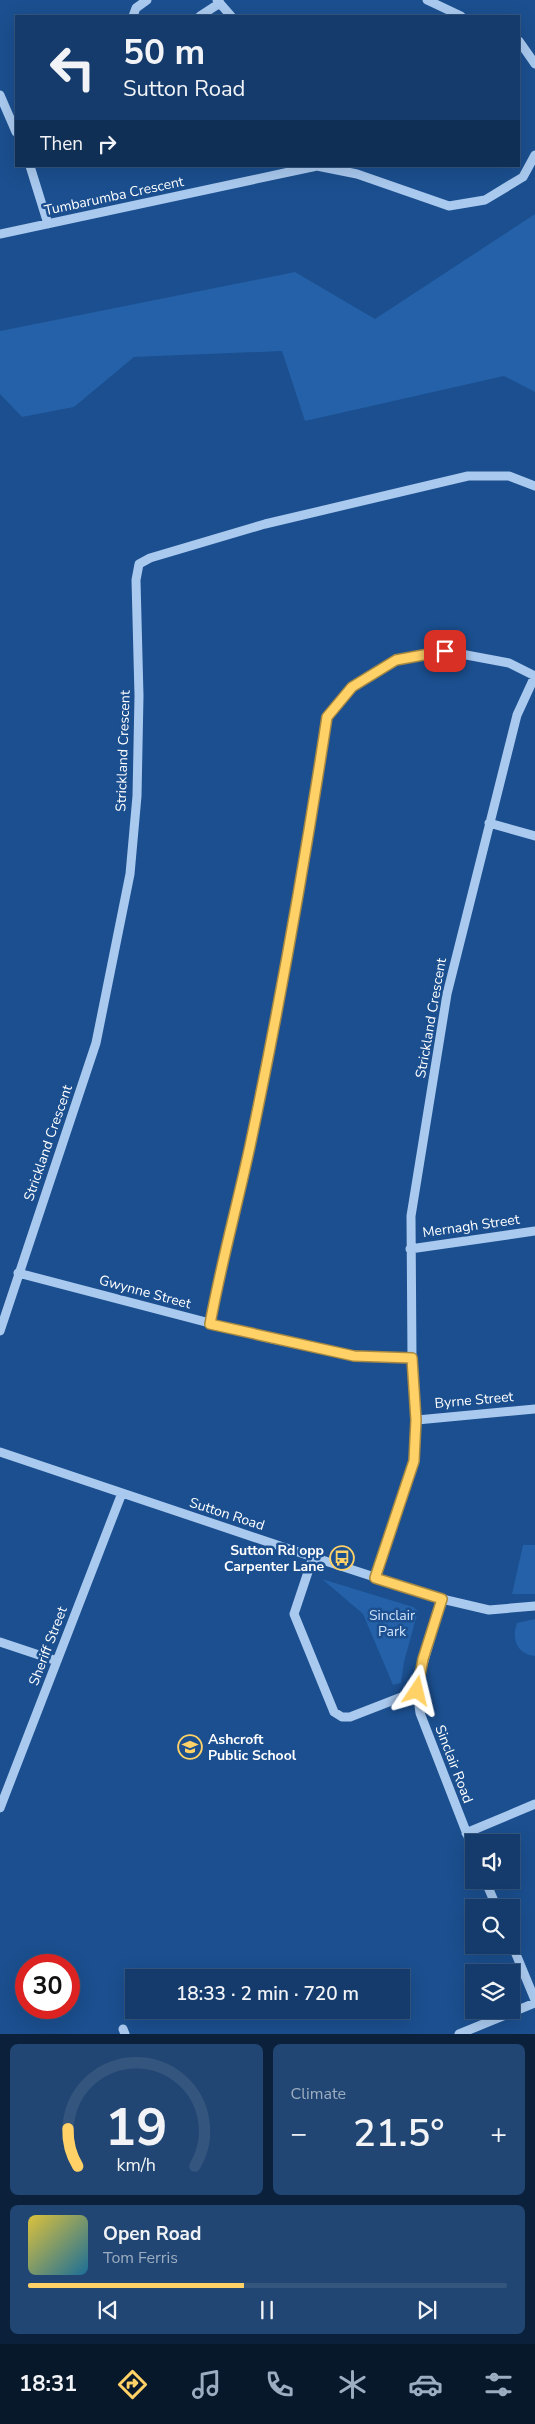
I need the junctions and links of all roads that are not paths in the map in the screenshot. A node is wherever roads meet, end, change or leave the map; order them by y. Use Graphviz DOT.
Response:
graph roads {
  1 [pos="147,0"];
  2 [pos="427,0"];
  3 [pos="218,2"];
  4 [pos="133,15"];
  5 [pos="201,15"];
  6 [pos="230,15"];
  7 [pos="459,15"];
  8 [pos="520,42"];
  9 [pos="535,64"];
  10 [pos="0,95"];
  11 [pos="15,130"];
  12 [pos="535,154"];
  13 [pos="30,167"];
  14 [pos="312,167"];
  15 [pos="322,167"];
  16 [pos="48,224"];
  17 [pos="0,234"];
  18 [pos="535,486"];
  19 [pos="535,676"];
  20 [pos="489,823"];
  21 [pos="535,836"];
  22 [pos="535,1231"];
  23 [pos="410,1249"];
  24 [pos="18,1273"];
  25 [pos="210,1324"];
  26 [pos="0,1331"];
  27 [pos="412,1358"];
  28 [pos="535,1408"];
  29 [pos="416,1420"];
  30 [pos="0,1452"];
  31 [pos="122,1493"];
  32 [pos="313,1558"];
  33 [pos="375,1578"];
  34 [pos="442,1599"];
  35 [pos="535,1606"];
  36 [pos="0,1642"];
  37 [pos="57,1662"];
  38 [pos="417,1691"];
  39 [pos="535,1804"];
  40 [pos="0,1808"];
  41 [pos="466,1833"];
  42 [pos="516,1954"];
  43 [pos="535,2001"];
  44 [pos="459,2034"];
  1 -- 4 [label="street"];
  2 -- 7 [label="street"];
  3 -- 5 [label="street"];
  3 -- 6 [label="street"];
  8 -- 9 [label="street"];
  10 -- 11 [label="street"];
  12 -- 15 [label="street, Tumbarumba Crescent"];
  13 -- 16 [label="street"];
  14 -- 16 [label="street, Tumbarumba Crescent"];
  16 -- 17 [label="street, Tumbarumba Crescent"];
  18 -- 24 [label="street, Strickland Crescent"];
  19 -- 20 [label="street, Strickland Crescent"];
  19 -- 25 [label="street"];
  20 -- 21 [label="street"];
  20 -- 23 [label="street, Strickland Crescent"];
  22 -- 23 [label="street, Mernagh Street"];
  23 -- 27 [label="street, Strickland Crescent"];
  24 -- 25 [label="street, Gwynne Street"];
  24 -- 26 [label="street, Strickland Crescent"];
  25 -- 27 [label="street, Gwynne Street"];
  27 -- 29 [label="street, Strickland Crescent"];
  28 -- 29 [label="street, Byrne Street"];
  29 -- 33 [label="street, Strickland Crescent"];
  30 -- 31 [label="street, Sutton Road"];
  31 -- 32 [label="street, Sutton Road"];
  31 -- 37 [label="street, Sheriff Street"];
  32 -- 33 [label="street, Sutton Road"];
  32 -- 38 [label="street"];
  33 -- 34 [label="street, Sutton Road"];
  34 -- 35 [label="street, Sutton Road"];
  34 -- 38 [label="street, Sinclair Road"];
  36 -- 37 [label="street"];
  37 -- 40 [label="street, Sheriff Street"];
  38 -- 41 [label="street, Sinclair Road"];
  39 -- 41 [label="street"];
  42 -- 43 [label="street"];
  43 -- 44 [label="street"];
}
